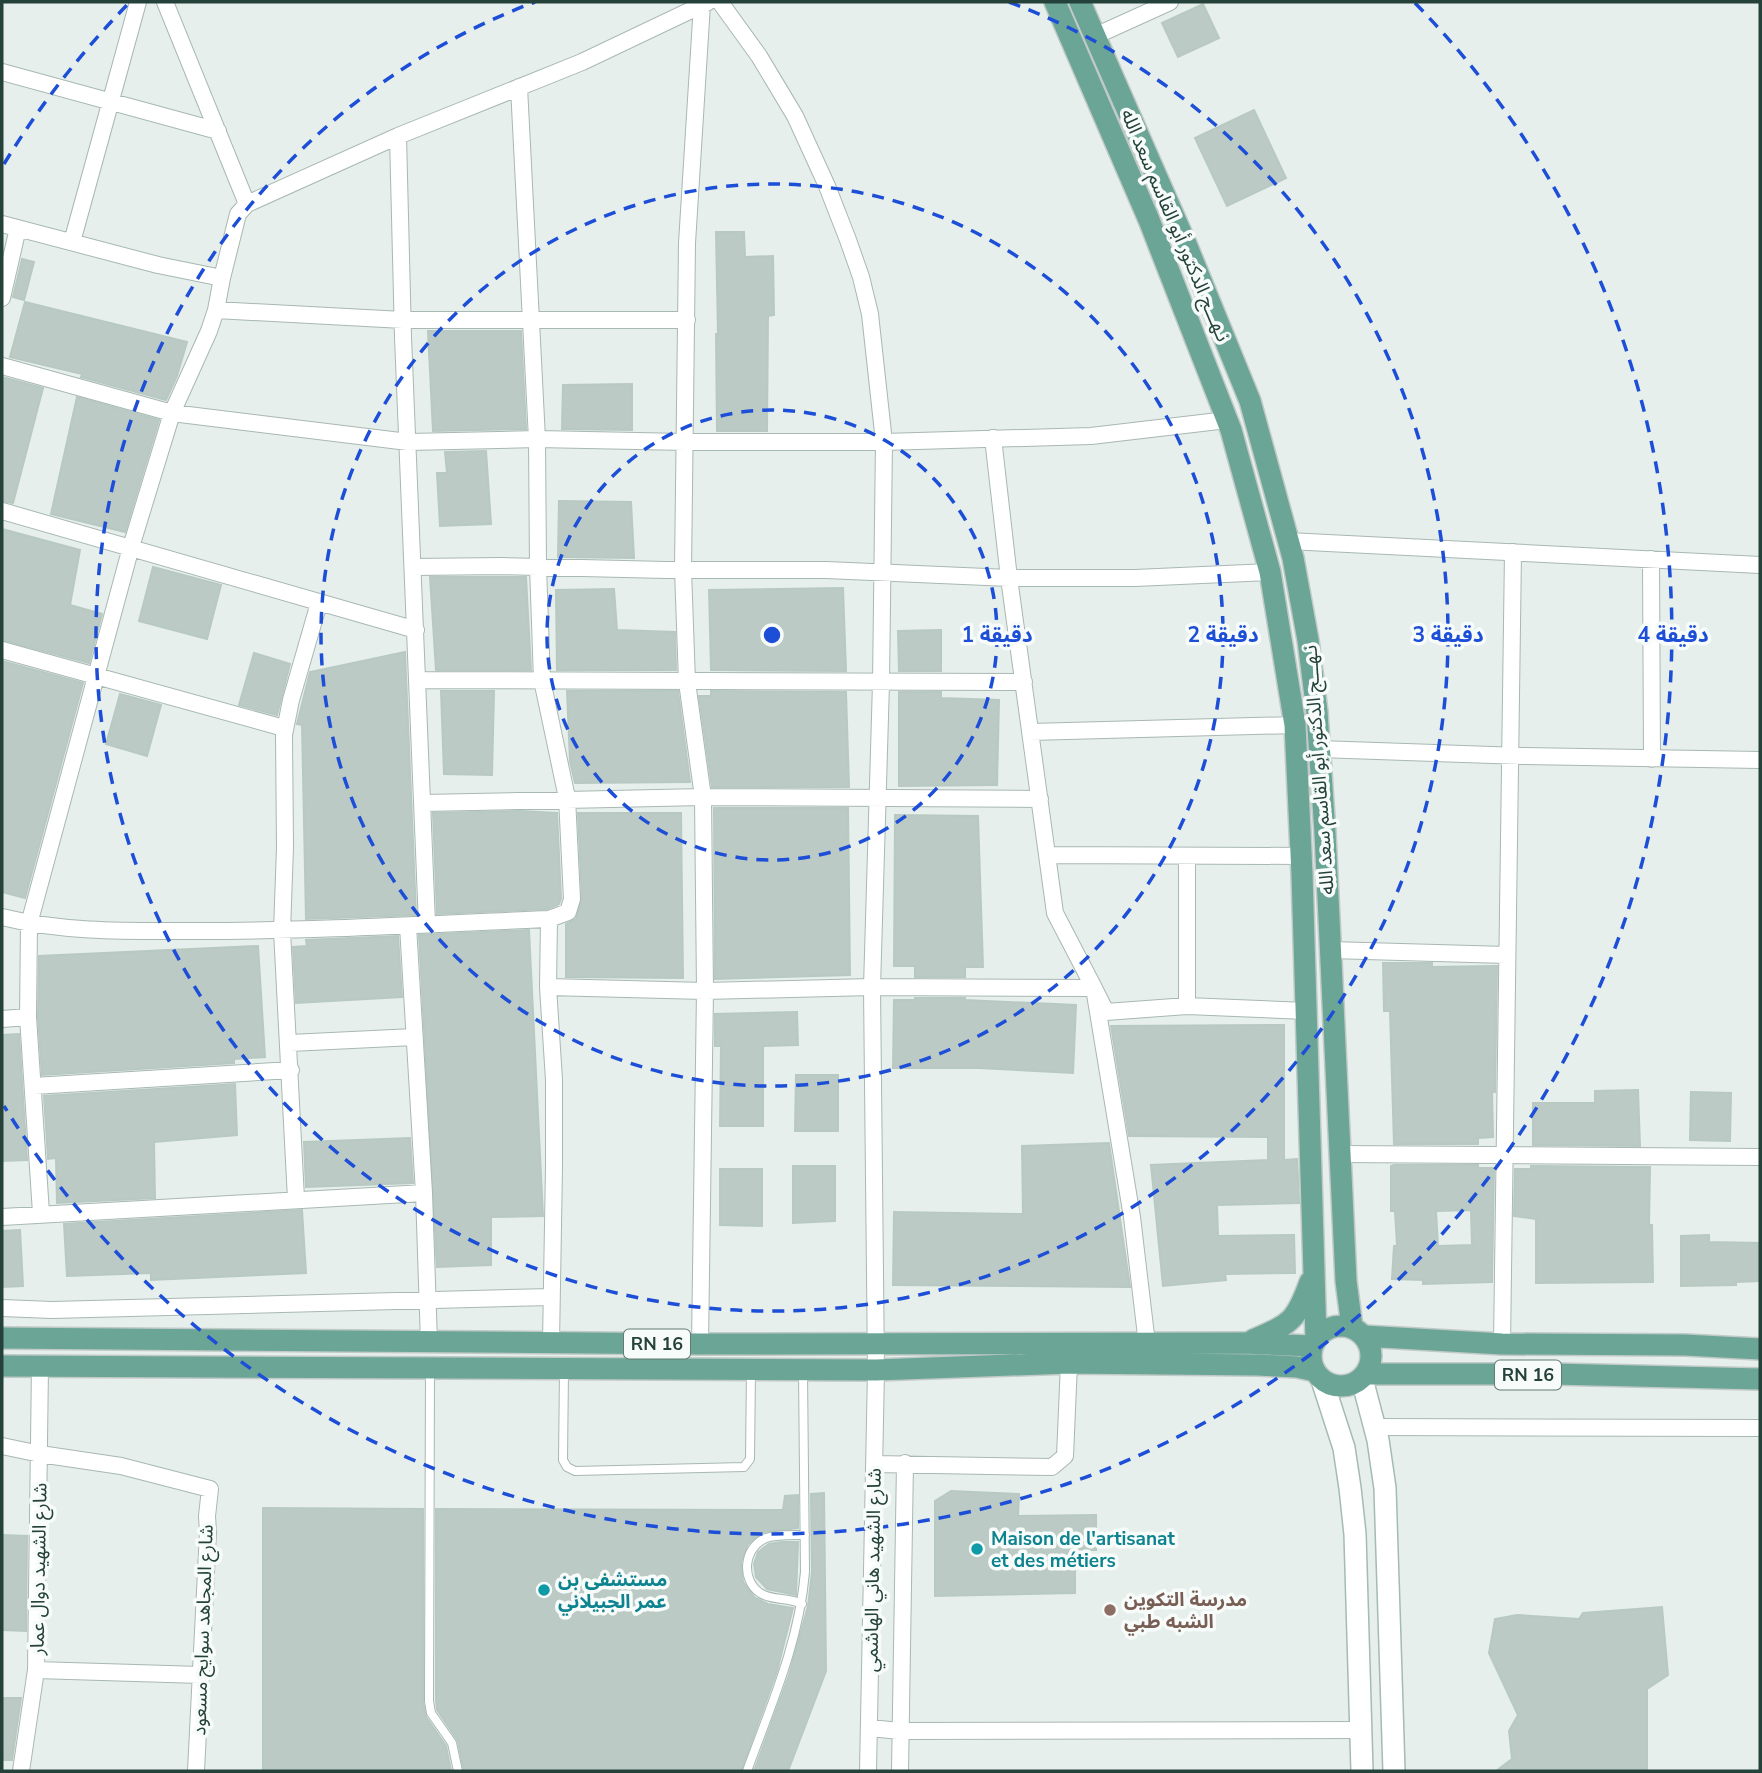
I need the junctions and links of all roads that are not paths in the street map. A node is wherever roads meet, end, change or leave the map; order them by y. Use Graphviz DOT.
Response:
graph roads {
  1 [pos="138,2"];
  2 [pos="165,2"];
  3 [pos="720,2"];
  4 [pos="1055,2"];
  5 [pos="1080,2"];
  6 [pos="1170,2"];
  7 [pos="705,3"];
  8 [pos="1095,36"];
  9 [pos="2,72"];
  10 [pos="519,86"];
  11 [pos="109,103"];
  12 [pos="218,131"];
  13 [pos="398,136"];
  14 [pos="1152,167"];
  15 [pos="1130,176"];
  16 [pos="247,204"];
  17 [pos="10,226"];
  18 [pos="72,242"];
  19 [pos="222,278"];
  20 [pos="2,298"];
  21 [pos="216,310"];
  22 [pos="403,320"];
  23 [pos="687,320"];
  24 [pos="531,321"];
  25 [pos="2,366"];
  26 [pos="172,413"];
  27 [pos="1227,420"];
  28 [pos="993,438"];
  29 [pos="537,439"];
  30 [pos="408,442"];
  31 [pos="686,442"];
  32 [pos="884,442"];
  33 [pos="2,510"];
  34 [pos="1288,541"];
  35 [pos="131,547"];
  36 [pos="1513,552"];
  37 [pos="1651,559"];
  38 [pos="1760,565"];
  39 [pos="538,567"];
  40 [pos="412,568"];
  41 [pos="683,570"];
  42 [pos="1270,572"];
  43 [pos="881,573"];
  44 [pos="1009,578"];
  45 [pos="319,603"];
  46 [pos="416,629"];
  47 [pos="2,650"];
  48 [pos="94,675"];
  49 [pos="417,680"];
  50 [pos="542,680"];
  51 [pos="687,682"];
  52 [pos="1024,682"];
  53 [pos="881,683"];
  54 [pos="1295,724"];
  55 [pos="284,728"];
  56 [pos="1030,732"];
  57 [pos="1319,749"];
  58 [pos="1509,756"];
  59 [pos="1652,759"];
  60 [pos="1760,760"];
  61 [pos="703,797"];
  62 [pos="567,798"];
  63 [pos="877,799"];
  64 [pos="1040,799"];
  65 [pos="423,803"];
  66 [pos="1048,855"];
  67 [pos="1186,856"];
  68 [pos="1301,856"];
  69 [pos="2,917"];
  70 [pos="549,919"];
  71 [pos="29,924"];
  72 [pos="427,924"];
  73 [pos="408,926"];
  74 [pos="282,931"];
  75 [pos="1330,950"];
  76 [pos="1507,956"];
  77 [pos="548,987"];
  78 [pos="872,987"];
  79 [pos="1094,988"];
  80 [pos="705,991"];
  81 [pos="1187,1006"];
  82 [pos="1306,1011"];
  83 [pos="28,1017"];
  84 [pos="2,1019"];
  85 [pos="414,1037"];
  86 [pos="290,1043"];
  87 [pos="291,1070"];
  88 [pos="34,1086"];
  89 [pos="1340,1154"];
  90 [pos="1504,1154"];
  91 [pos="1760,1157"];
  92 [pos="424,1193"];
  93 [pos="296,1199"];
  94 [pos="41,1213"];
  95 [pos="2,1217"];
  96 [pos="1314,1270"];
  97 [pos="551,1297"];
  98 [pos="429,1299"];
  99 [pos="2,1308"];
  100 [pos="1358,1331"];
  101 [pos="2,1338"];
  102 [pos="803,1342"];
  103 [pos="1314,1342"];
  104 [pos="429,1343"];
  105 [pos="551,1343"];
  106 [pos="1244,1343"];
  107 [pos="700,1344"];
  108 [pos="874,1344"];
  109 [pos="1147,1344"];
  110 [pos="1502,1344"];
  111 [pos="1760,1349"];
  112 [pos="1069,1363"];
  113 [pos="2,1366"];
  114 [pos="40,1366"];
  115 [pos="430,1368"];
  116 [pos="564,1368"];
  117 [pos="751,1369"];
  118 [pos="803,1370"];
  119 [pos="876,1370"];
  120 [pos="1318,1376"];
  121 [pos="1364,1377"];
  122 [pos="1760,1379"];
  123 [pos="1375,1427"];
  124 [pos="1760,1427"];
  125 [pos="2,1446"];
  126 [pos="40,1454"];
  127 [pos="905,1463"];
  128 [pos="874,1464"];
  129 [pos="805,1535"];
  130 [pos="802,1604"];
  131 [pos="36,1670"];
  132 [pos="201,1675"];
  133 [pos="870,1728"];
  134 [pos="1361,1730"];
  135 [pos="900,1731"];
  136 [pos="21,1771"];
  137 [pos="196,1771"];
  138 [pos="458,1771"];
  139 [pos="747,1771"];
  140 [pos="868,1771"];
  141 [pos="900,1771"];
  142 [pos="1362,1771"];
  143 [pos="1394,1771"];
  1 -- 11 [label="street"];
  2 -- 12 [label="street"];
  3 -- 32 [label="street, شارع الشهيد هاني الهاشمي"];
  4 -- 15 [label="main road, نـهـــج الدكتور أبو القاسم سعد الله"];
  5 -- 8 [label="main road, نـهـــج الدكتور أبو القاسم سعد الله"];
  6 -- 8 [label="street"];
  7 -- 10 [label="street"];
  7 -- 23 [label="street"];
  8 -- 14 [label="main road, نـهـــج الدكتور أبو القاسم سعد الله"];
  9 -- 11 [label="street"];
  10 -- 13 [label="street"];
  10 -- 24 [label="street"];
  11 -- 12 [label="street"];
  11 -- 18 [label="street"];
  12 -- 16 [label="street"];
  13 -- 16 [label="street"];
  13 -- 22 [label="street"];
  14 -- 15 [label="main road"];
  14 -- 34 [label="main road, نـهـــج الدكتور أبو القاسم سعد الله"];
  15 -- 27 [label="main road, نـهـــج الدكتور أبو القاسم سعد الله"];
  16 -- 19 [label="street"];
  17 -- 18 [label="street"];
  17 -- 20 [label="street"];
  18 -- 19 [label="street"];
  19 -- 21 [label="street"];
  21 -- 22 [label="street"];
  21 -- 26 [label="street"];
  22 -- 24 [label="street"];
  22 -- 30 [label="street"];
  23 -- 24 [label="street"];
  23 -- 31 [label="street"];
  24 -- 29 [label="street"];
  25 -- 26 [label="street"];
  26 -- 30 [label="street"];
  26 -- 35 [label="street"];
  27 -- 28 [label="street"];
  27 -- 42 [label="main road, نـهـــج الدكتور أبو القاسم سعد الله"];
  28 -- 32 [label="street"];
  28 -- 44 [label="street"];
  29 -- 30 [label="street"];
  29 -- 31 [label="street"];
  29 -- 39 [label="street"];
  30 -- 40 [label="street"];
  31 -- 32 [label="street"];
  31 -- 41 [label="street"];
  32 -- 43 [label="street, شارع الشهيد هاني الهاشمي"];
  33 -- 35 [label="street"];
  34 -- 36 [label="street"];
  34 -- 57 [label="main road, نـهـــج الدكتور أبو القاسم سعد الله"];
  35 -- 45 [label="street"];
  35 -- 48 [label="street"];
  36 -- 37 [label="street"];
  36 -- 58 [label="street"];
  37 -- 38 [label="street"];
  37 -- 59 [label="street"];
  39 -- 40 [label="street"];
  39 -- 41 [label="street"];
  39 -- 50 [label="street"];
  40 -- 46 [label="street"];
  41 -- 43 [label="street"];
  41 -- 51 [label="street"];
  42 -- 44 [label="street"];
  42 -- 54 [label="main road, نـهـــج الدكتور أبو القاسم سعد الله"];
  43 -- 44 [label="street"];
  43 -- 53 [label="street, شارع الشهيد هاني الهاشمي"];
  44 -- 52 [label="street"];
  45 -- 46 [label="street"];
  45 -- 55 [label="street"];
  46 -- 49 [label="street"];
  47 -- 48 [label="street"];
  48 -- 55 [label="street"];
  48 -- 71 [label="street"];
  49 -- 50 [label="street"];
  49 -- 65 [label="street"];
  50 -- 51 [label="street"];
  50 -- 62 [label="street"];
  51 -- 53 [label="street"];
  51 -- 61 [label="street"];
  52 -- 53 [label="street"];
  52 -- 56 [label="street"];
  53 -- 63 [label="street, شارع الشهيد هاني الهاشمي"];
  54 -- 56 [label="street"];
  54 -- 68 [label="main road, نـهـــج الدكتور أبو القاسم سعد الله"];
  55 -- 74 [label="street"];
  56 -- 64 [label="street"];
  57 -- 58 [label="street"];
  57 -- 75 [label="main road, نـهـــج الدكتور أبو القاسم سعد الله"];
  58 -- 59 [label="street"];
  58 -- 76 [label="street"];
  59 -- 60 [label="street"];
  61 -- 62 [label="street"];
  61 -- 63 [label="street"];
  61 -- 80 [label="street"];
  62 -- 65 [label="street"];
  62 -- 70 [label="street"];
  63 -- 64 [label="street"];
  63 -- 78 [label="street, شارع الشهيد هاني الهاشمي"];
  64 -- 66 [label="street"];
  65 -- 72 [label="street"];
  66 -- 67 [label="street"];
  66 -- 79 [label="street"];
  67 -- 68 [label="street"];
  67 -- 81 [label="street"];
  68 -- 82 [label="main road, نـهـــج الدكتور أبو القاسم سعد الله"];
  69 -- 71 [label="street"];
  70 -- 72 [label="street"];
  70 -- 77 [label="street"];
  71 -- 74 [label="street"];
  71 -- 83 [label="street"];
  72 -- 73 [label="street"];
  73 -- 74 [label="street"];
  73 -- 85 [label="street"];
  74 -- 86 [label="street"];
  75 -- 76 [label="street"];
  75 -- 89 [label="main road, نـهـــج الدكتور أبو القاسم سعد الله"];
  76 -- 90 [label="street"];
  77 -- 80 [label="street"];
  77 -- 97 [label="street"];
  78 -- 79 [label="street"];
  78 -- 80 [label="street"];
  78 -- 108 [label="street, شارع الشهيد هاني الهاشمي"];
  79 -- 81 [label="street"];
  79 -- 109 [label="street"];
  80 -- 107 [label="street"];
  81 -- 82 [label="street"];
  82 -- 96 [label="main road, نـهـــج الدكتور أبو القاسم سعد الله"];
  83 -- 84 [label="street"];
  83 -- 88 [label="street"];
  85 -- 86 [label="street"];
  85 -- 92 [label="street"];
  86 -- 87 [label="street"];
  87 -- 88 [label="street"];
  87 -- 93 [label="street"];
  88 -- 94 [label="street"];
  89 -- 90 [label="street"];
  89 -- 100 [label="main road, نـهـــج الدكتور أبو القاسم سعد الله"];
  90 -- 91 [label="street"];
  90 -- 110 [label="street"];
  92 -- 93 [label="street"];
  92 -- 98 [label="street"];
  93 -- 94 [label="street"];
  94 -- 95 [label="street"];
  96 -- 103 [label="main road, نـهـــج الدكتور أبو القاسم سعد الله"];
  96 -- 106 [label="main road"];
  97 -- 98 [label="street"];
  97 -- 105 [label="street"];
  98 -- 99 [label="street"];
  98 -- 104 [label="street"];
  100 -- 103 [label="main road"];
  100 -- 110 [label="main road, RN 16"];
  100 -- 121 [label="main road"];
  101 -- 104 [label="main road, RN 16"];
  102 -- 107 [label="main road, RN 16"];
  102 -- 108 [label="main road, RN 16"];
  102 -- 118 [label="main road"];
  103 -- 106 [label="main road, RN 16"];
  103 -- 120 [label="main road"];
  104 -- 105 [label="main road, RN 16"];
  105 -- 107 [label="main road, RN 16"];
  106 -- 109 [label="main road, RN 16"];
  108 -- 109 [label="main road, RN 16"];
  108 -- 119 [label="street, شارع الشهيد هاني الهاشمي"];
  110 -- 111 [label="main road, RN 16"];
  112 -- 119 [label="main road, RN 16"];
  112 -- 120 [label="main road, RN 16"];
  112 -- 127 [label="street"];
  113 -- 114 [label="main road, RN 16"];
  114 -- 115 [label="main road, RN 16"];
  114 -- 126 [label="street, شارع الشهيد دوال عمار"];
  115 -- 116 [label="main road, RN 16"];
  115 -- 138 [label="lane"];
  116 -- 117 [label="main road, RN 16"];
  116 -- 117 [label="lane"];
  117 -- 118 [label="main road, RN 16"];
  118 -- 119 [label="main road, RN 16"];
  118 -- 129 [label="lane"];
  119 -- 128 [label="street, شارع الشهيد هاني الهاشمي"];
  120 -- 121 [label="main road"];
  120 -- 134 [label="main road"];
  121 -- 122 [label="main road, RN 16"];
  121 -- 123 [label="main road"];
  123 -- 124 [label="street"];
  123 -- 143 [label="main road"];
  125 -- 126 [label="street"];
  126 -- 131 [label="street, شارع الشهيد دوال عمار"];
  126 -- 132 [label="street, شارع المجاهد سوايح مسعود"];
  127 -- 128 [label="street"];
  127 -- 135 [label="street"];
  128 -- 133 [label="street, شارع الشهيد هاني الهاشمي"];
  129 -- 130 [label="lane"];
  129 -- 130 [label="lane"];
  130 -- 139 [label="lane"];
  131 -- 132 [label="street"];
  131 -- 136 [label="street, شارع الشهيد دوال عمار"];
  132 -- 137 [label="street, شارع المجاهد سوايح مسعود"];
  133 -- 135 [label="street"];
  133 -- 140 [label="street, شارع الشهيد هاني الهاشمي"];
  134 -- 135 [label="street"];
  134 -- 142 [label="main road"];
  135 -- 141 [label="street"];
}
